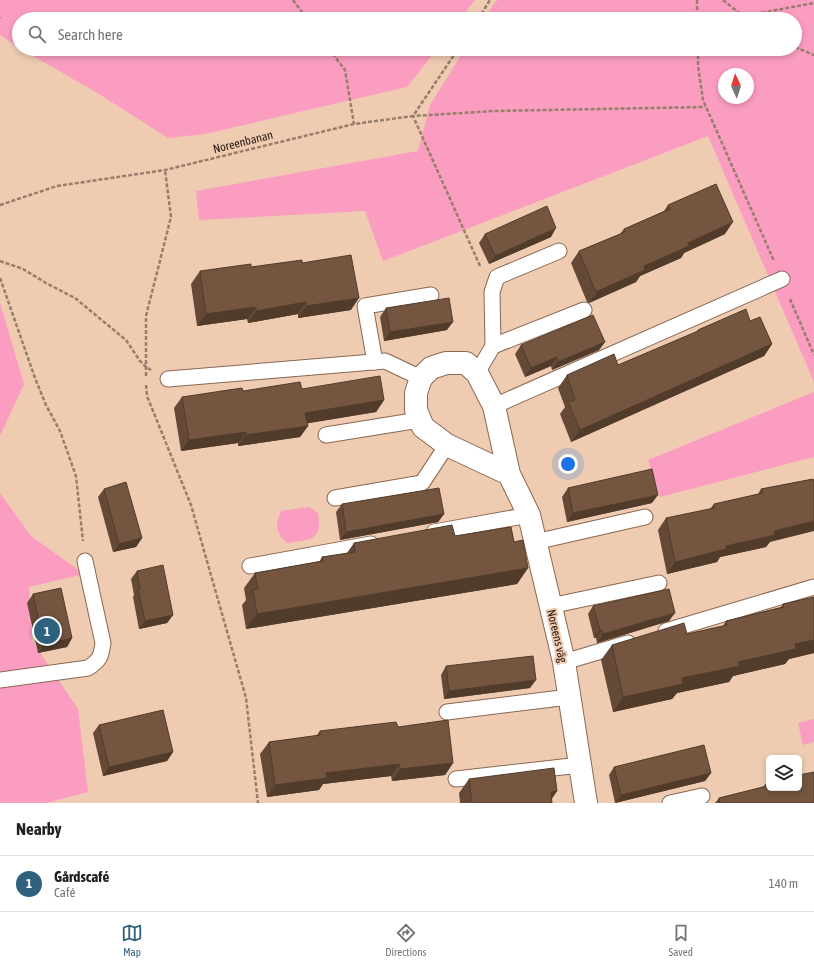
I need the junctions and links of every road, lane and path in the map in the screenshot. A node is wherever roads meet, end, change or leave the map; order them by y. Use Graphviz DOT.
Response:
graph roads {
  1 [pos="293,0"];
  2 [pos="490,0"];
  3 [pos="697,0"];
  4 [pos="723,0"];
  5 [pos="814,3"];
  6 [pos="302,12"];
  7 [pos="482,12"];
  8 [pos="697,12"];
  9 [pos="739,12"];
  10 [pos="766,12"];
  11 [pos="802,50"];
  12 [pos="814,55"];
  13 [pos="334,56"];
  14 [pos="453,56"];
  15 [pos="698,56"];
  16 [pos="705,107"];
  17 [pos="413,116"];
  18 [pos="354,124"];
  19 [pos="165,170"];
  20 [pos="0,204"];
  21 [pos="559,251"];
  22 [pos="0,261"];
  23 [pos="0,278"];
  24 [pos="782,279"];
  25 [pos="492,292"];
  26 [pos="431,296"];
  27 [pos="584,310"];
  28 [pos="493,346"];
  29 [pos="814,355"];
  30 [pos="375,362"];
  31 [pos="146,367"];
  32 [pos="477,373"];
  33 [pos="421,378"];
  34 [pos="168,379"];
  35 [pos="494,406"];
  36 [pos="420,420"];
  37 [pos="326,435"];
  38 [pos="447,445"];
  39 [pos="510,474"];
  40 [pos="336,498"];
  41 [pos="528,515"];
  42 [pos="646,517"];
  43 [pos="420,535"];
  44 [pos="382,542"];
  45 [pos="535,542"];
  46 [pos="85,561"];
  47 [pos="250,566"];
  48 [pos="660,583"];
  49 [pos="814,587"];
  50 [pos="550,606"];
  51 [pos="655,635"];
  52 [pos="640,639"];
  53 [pos="564,662"];
  54 [pos="0,680"];
  55 [pos="569,697"];
  56 [pos="447,712"];
  57 [pos="580,765"];
  58 [pos="456,779"];
  59 [pos="702,796"];
  60 [pos="258,803"];
  61 [pos="586,803"];
  62 [pos="670,803"];
  1 -- 6 [label="path"];
  2 -- 7 [label="path"];
  3 -- 8 [label="path"];
  4 -- 9 [label="path"];
  5 -- 10 [label="path"];
  11 -- 12 [label="path"];
  13 -- 18 [label="path"];
  14 -- 17 [label="path"];
  15 -- 16 [label="path"];
  16 -- 17 [label="path, Noreenbanan"];
  16 -- 24 [label="path"];
  17 -- 18 [label="path, Noreenbanan"];
  17 -- 25 [label="path"];
  18 -- 19 [label="path, Noreenbanan"];
  19 -- 20 [label="path, Noreenbanan"];
  19 -- 31 [label="path"];
  21 -- 25 [label="lane"];
  22 -- 31 [label="path"];
  23 -- 46 [label="path"];
  24 -- 29 [label="path"];
  24 -- 35 [label="lane"];
  25 -- 28 [label="lane"];
  26 -- 30 [label="lane"];
  27 -- 28 [label="lane"];
  28 -- 32 [label="lane"];
  30 -- 33 [label="lane"];
  30 -- 34 [label="lane"];
  31 -- 34 [label="path"];
  31 -- 60 [label="path"];
  32 -- 33 [label="street"];
  32 -- 35 [label="street, Noreens väg"];
  33 -- 36 [label="street"];
  35 -- 39 [label="street, Noreens väg"];
  36 -- 37 [label="lane"];
  36 -- 38 [label="street"];
  38 -- 39 [label="street"];
  38 -- 40 [label="lane"];
  39 -- 41 [label="street, Noreens väg"];
  41 -- 43 [label="lane"];
  41 -- 45 [label="street, Noreens väg"];
  42 -- 45 [label="lane"];
  44 -- 47 [label="lane"];
  45 -- 50 [label="street, Noreens väg"];
  46 -- 54 [label="lane"];
  48 -- 50 [label="lane"];
  49 -- 51 [label="lane"];
  50 -- 53 [label="street, Noreens väg"];
  52 -- 53 [label="lane"];
  53 -- 55 [label="street, Noreens väg"];
  55 -- 56 [label="lane"];
  55 -- 57 [label="street, Noreens väg"];
  57 -- 58 [label="lane"];
  57 -- 61 [label="street, Noreens väg"];
  59 -- 62 [label="lane"];
}
